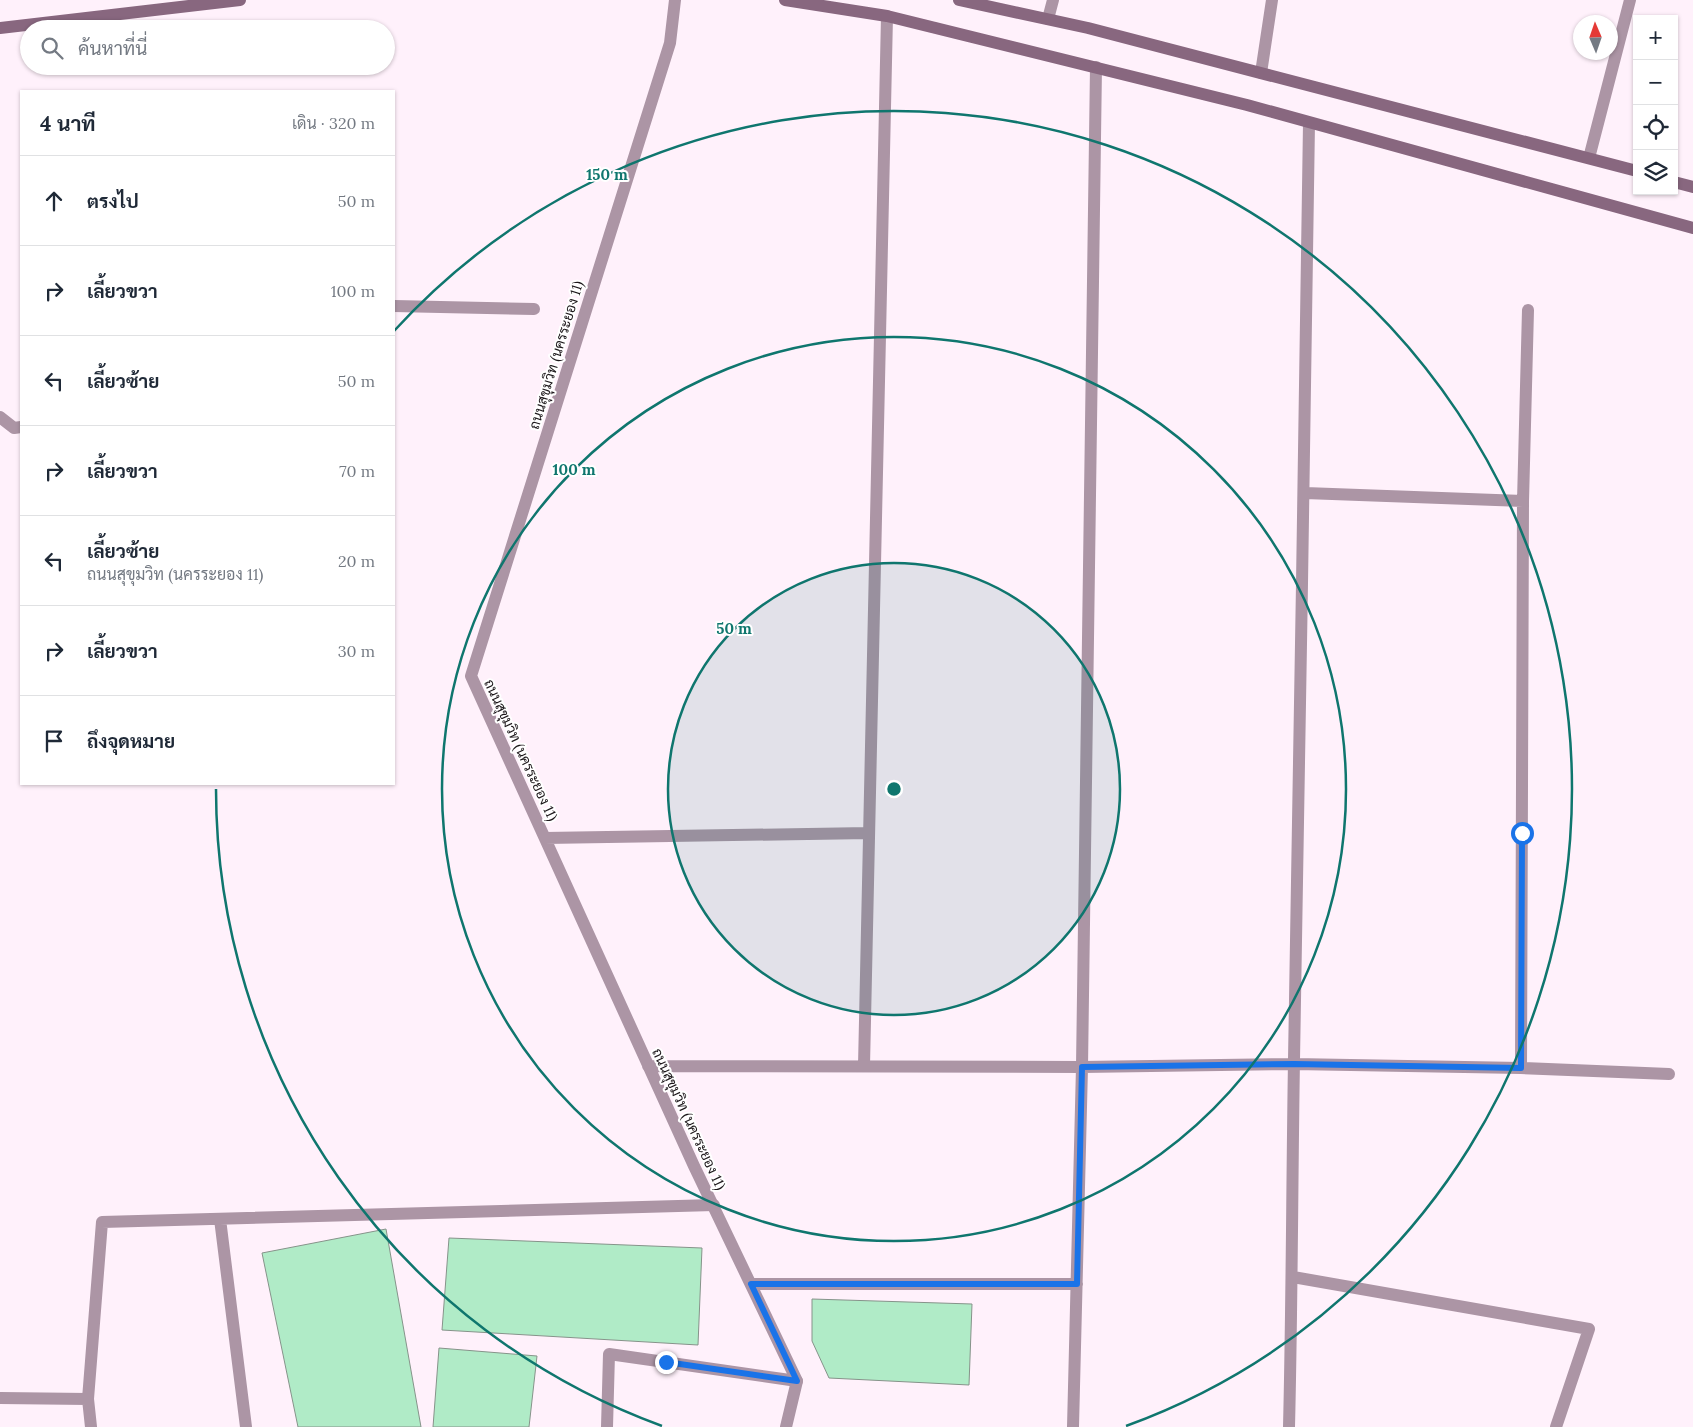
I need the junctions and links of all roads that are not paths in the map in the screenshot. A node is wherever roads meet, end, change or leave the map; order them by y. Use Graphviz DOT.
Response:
graph roads {
  1 [pos="240,0"];
  2 [pos="675,0"];
  3 [pos="785,0"];
  4 [pos="959,0"];
  5 [pos="1053,0"];
  6 [pos="1272,0"];
  7 [pos="1630,0"];
  8 [pos="887,16"];
  9 [pos="1048,19"];
  10 [pos="69,20"];
  11 [pos="20,26"];
  12 [pos="0,28"];
  13 [pos="1096,67"];
  14 [pos="1261,72"];
  15 [pos="1309,123"];
  16 [pos="1589,158"];
  17 [pos="1633,170"];
  18 [pos="1678,183"];
  19 [pos="1693,187"];
  20 [pos="1693,228"];
  21 [pos="395,306"];
  22 [pos="534,309"];
  23 [pos="1528,310"];
  24 [pos="0,417"];
  25 [pos="20,427"];
  26 [pos="1305,493"];
  27 [pos="1523,501"];
  28 [pos="869,832"];
  29 [pos="545,838"];
  30 [pos="1294,1064"];
  31 [pos="648,1066"];
  32 [pos="864,1066"];
  33 [pos="1082,1067"];
  34 [pos="1521,1068"];
  35 [pos="1669,1074"];
  36 [pos="714,1205"];
  37 [pos="220,1219"];
  38 [pos="1293,1277"];
  39 [pos="751,1284"];
  40 [pos="1077,1284"];
  41 [pos="797,1381"];
  42 [pos="0,1398"];
  43 [pos="88,1398"];
  44 [pos="91,1427"];
  45 [pos="246,1427"];
  46 [pos="607,1427"];
  47 [pos="786,1427"];
  48 [pos="1073,1427"];
  49 [pos="1289,1427"];
  50 [pos="1556,1427"];
  1 -- 10 [label="street"];
  2 -- 29 [label="street, ถนนสุขุมวิท (นครระยอง 11)"];
  3 -- 8 [label="street"];
  4 -- 9 [label="street"];
  5 -- 9 [label="street"];
  6 -- 14 [label="street"];
  7 -- 16 [label="street"];
  8 -- 13 [label="street"];
  8 -- 28 [label="street"];
  9 -- 14 [label="street"];
  11 -- 12 [label="street"];
  13 -- 15 [label="street"];
  13 -- 33 [label="street"];
  14 -- 16 [label="street"];
  15 -- 20 [label="street"];
  15 -- 26 [label="street"];
  16 -- 17 [label="street"];
  18 -- 19 [label="street"];
  21 -- 22 [label="street"];
  23 -- 27 [label="street"];
  24 -- 25 [label="street"];
  26 -- 27 [label="street"];
  26 -- 30 [label="street"];
  27 -- 34 [label="street"];
  28 -- 29 [label="street"];
  28 -- 32 [label="street"];
  29 -- 31 [label="street, ถนนสุขุมวิท (นครระยอง 11)"];
  30 -- 33 [label="street"];
  30 -- 34 [label="street"];
  30 -- 38 [label="street"];
  31 -- 32 [label="street"];
  31 -- 36 [label="street, ถนนสุขุมวิท (นครระยอง 11)"];
  32 -- 33 [label="street"];
  33 -- 40 [label="street"];
  34 -- 35 [label="street"];
  36 -- 37 [label="street"];
  36 -- 39 [label="street, ถนนสุขุมวิท (นครระยอง 11)"];
  37 -- 43 [label="street"];
  37 -- 45 [label="street"];
  38 -- 49 [label="street"];
  38 -- 50 [label="street"];
  39 -- 40 [label="street"];
  39 -- 41 [label="street, ถนนสุขุมวิท (นครระยอง 11)"];
  40 -- 48 [label="street"];
  41 -- 46 [label="street"];
  41 -- 47 [label="street"];
  42 -- 43 [label="street"];
  43 -- 44 [label="street"];
}
